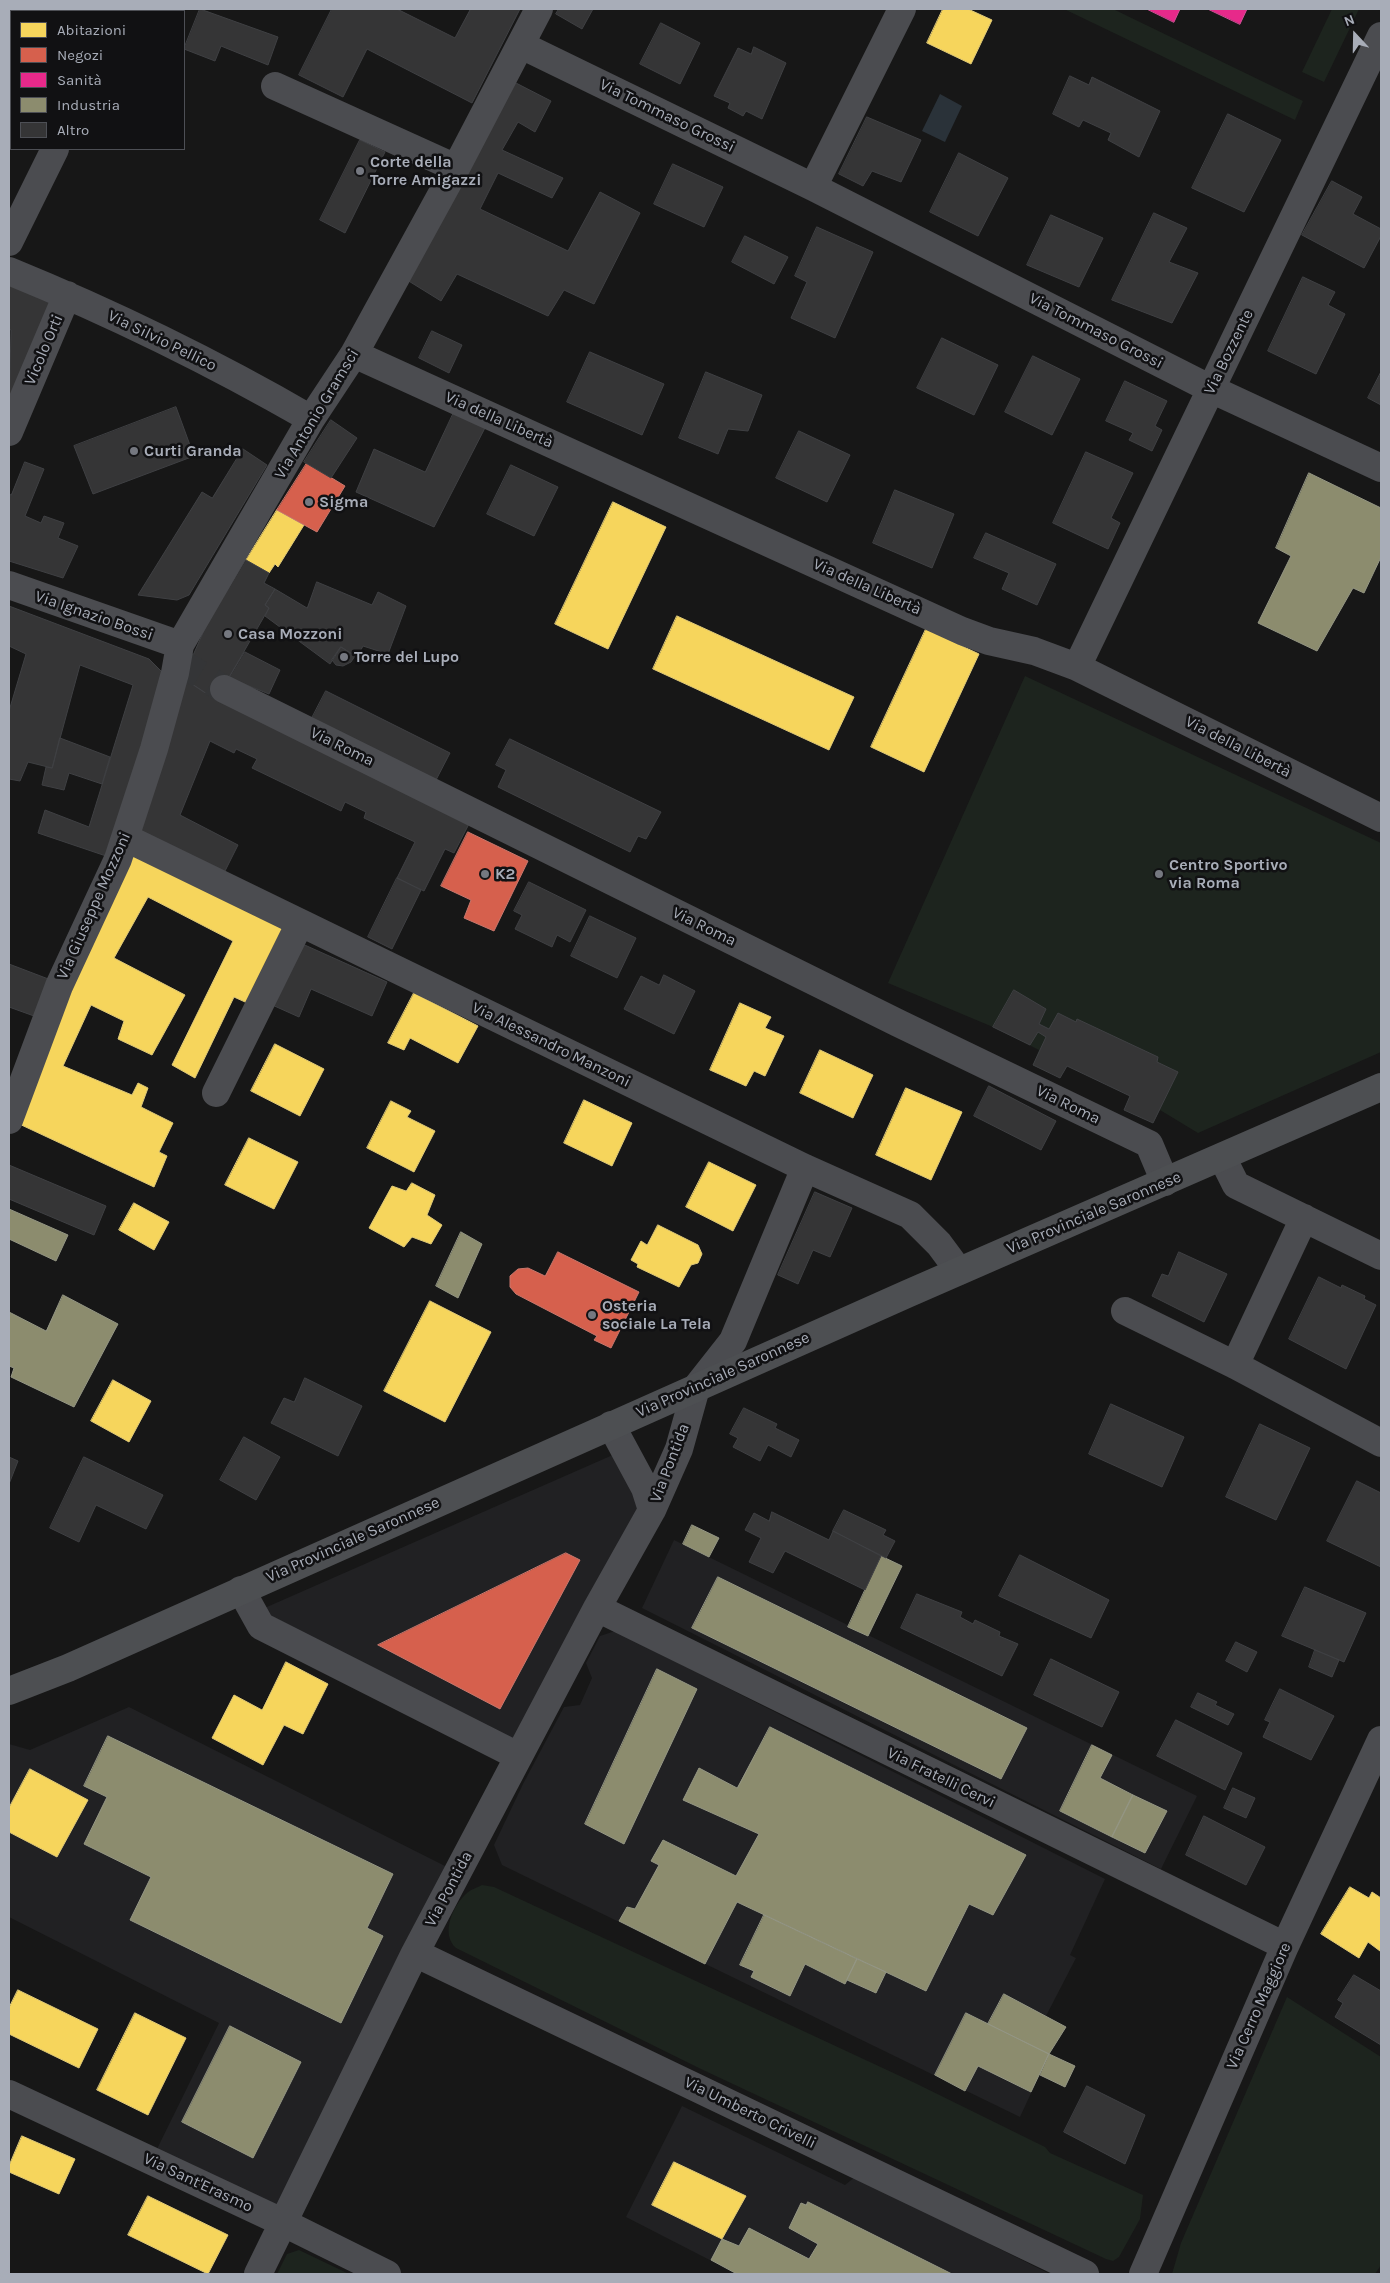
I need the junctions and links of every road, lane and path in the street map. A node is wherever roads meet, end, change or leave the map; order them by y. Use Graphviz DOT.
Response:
graph roads {
  1 [pos="539,9"];
  2 [pos="902,9"];
  3 [pos="1381,36"];
  4 [pos="521,45"];
  5 [pos="275,86"];
  6 [pos="54,150"];
  7 [pos="456,168"];
  8 [pos="813,187"];
  9 [pos="9,242"];
  10 [pos="9,271"];
  11 [pos="68,295"];
  12 [pos="354,354"];
  13 [pos="1211,389"];
  14 [pos="311,419"];
  15 [pos="9,432"];
  16 [pos="1381,468"];
  17 [pos="9,585"];
  18 [pos="178,652"];
  19 [pos="1077,667"];
  20 [pos="224,689"];
  21 [pos="1381,818"];
  22 [pos="126,838"];
  23 [pos="300,923"];
  24 [pos="1381,1087"];
  25 [pos="216,1093"];
  26 [pos="9,1120"];
  27 [pos="1222,1157"];
  28 [pos="805,1168"];
  29 [pos="1166,1182"];
  30 [pos="1304,1218"];
  31 [pos="1381,1256"];
  32 [pos="959,1271"];
  33 [pos="1125,1311"];
  34 [pos="1235,1365"];
  35 [pos="696,1388"];
  36 [pos="611,1425"];
  37 [pos="1381,1443"];
  38 [pos="652,1510"];
  39 [pos="241,1590"];
  40 [pos="597,1608"];
  41 [pos="68,1668"];
  42 [pos="9,1691"];
  43 [pos="9,1699"];
  44 [pos="1381,1740"];
  45 [pos="518,1756"];
  46 [pos="1285,1946"];
  47 [pos="415,1953"];
  48 [pos="9,2094"];
  49 [pos="284,2223"];
  50 [pos="258,2274"];
  51 [pos="386,2274"];
  52 [pos="1085,2274"];
  53 [pos="1143,2274"];
  1 -- 4 [label="street, Via Antonio Gramsci"];
  2 -- 8 [label="street"];
  3 -- 13 [label="street, Via Bozzente"];
  4 -- 7 [label="street, Via Antonio Gramsci"];
  4 -- 8 [label="street, Via Tommaso Grossi"];
  5 -- 7 [label="street"];
  6 -- 9 [label="street"];
  7 -- 12 [label="street, Via Antonio Gramsci"];
  8 -- 13 [label="street, Via Tommaso Grossi"];
  10 -- 11 [label="street, Via Silvio Pellico"];
  11 -- 14 [label="street, Via Silvio Pellico"];
  11 -- 15 [label="street, Vicolo Orti"];
  12 -- 14 [label="street, Via Antonio Gramsci"];
  12 -- 19 [label="street, Via della Libertà"];
  13 -- 16 [label="street, Via Tommaso Grossi"];
  13 -- 19 [label="street, Via Bozzente"];
  14 -- 18 [label="street, Via Antonio Gramsci"];
  17 -- 18 [label="street, Via Ignazio Bossi"];
  18 -- 22 [label="street, Via Giuseppe Mozzoni"];
  19 -- 21 [label="street, Via della Libertà"];
  20 -- 29 [label="street, Via Roma"];
  22 -- 23 [label="street, Via Alessandro Manzoni"];
  22 -- 26 [label="street, Via Giuseppe Mozzoni"];
  23 -- 25 [label="street"];
  23 -- 28 [label="street, Via Alessandro Manzoni"];
  24 -- 27 [label="main road, Via Provinciale Saronnese"];
  27 -- 29 [label="main road, Via Provinciale Saronnese"];
  27 -- 30 [label="street"];
  28 -- 32 [label="street, Via Alessandro Manzoni"];
  28 -- 35 [label="street"];
  29 -- 32 [label="main road, Via Provinciale Saronnese"];
  30 -- 31 [label="street"];
  30 -- 34 [label="street"];
  32 -- 35 [label="main road, Via Provinciale Saronnese"];
  33 -- 34 [label="street"];
  34 -- 37 [label="street"];
  35 -- 36 [label="main road, Via Provinciale Saronnese"];
  35 -- 38 [label="street, Via Pontida"];
  36 -- 38 [label="street, Via Pontida"];
  36 -- 39 [label="main road, Via Provinciale Saronnese"];
  38 -- 40 [label="street, Via Pontida"];
  39 -- 41 [label="main road, Via Provinciale Saronnese"];
  39 -- 45 [label="street"];
  40 -- 45 [label="street, Via Pontida"];
  40 -- 46 [label="street, Via Fratelli Cervi"];
  41 -- 42 [label="main road, Via Provinciale Saronnese"];
  41 -- 43 [label="main road, Via Provinciale Saronnese"];
  44 -- 46 [label="street, Via Cerro Maggiore"];
  45 -- 47 [label="street, Via Pontida"];
  46 -- 53 [label="street, Via Cerro Maggiore"];
  47 -- 49 [label="street, Via Pontida"];
  47 -- 52 [label="street, Via Umberto Crivelli"];
  48 -- 49 [label="street, Via Sant'Erasmo"];
  49 -- 50 [label="street, Via Pontida"];
  49 -- 51 [label="street, Via Sant'Erasmo"];
}
